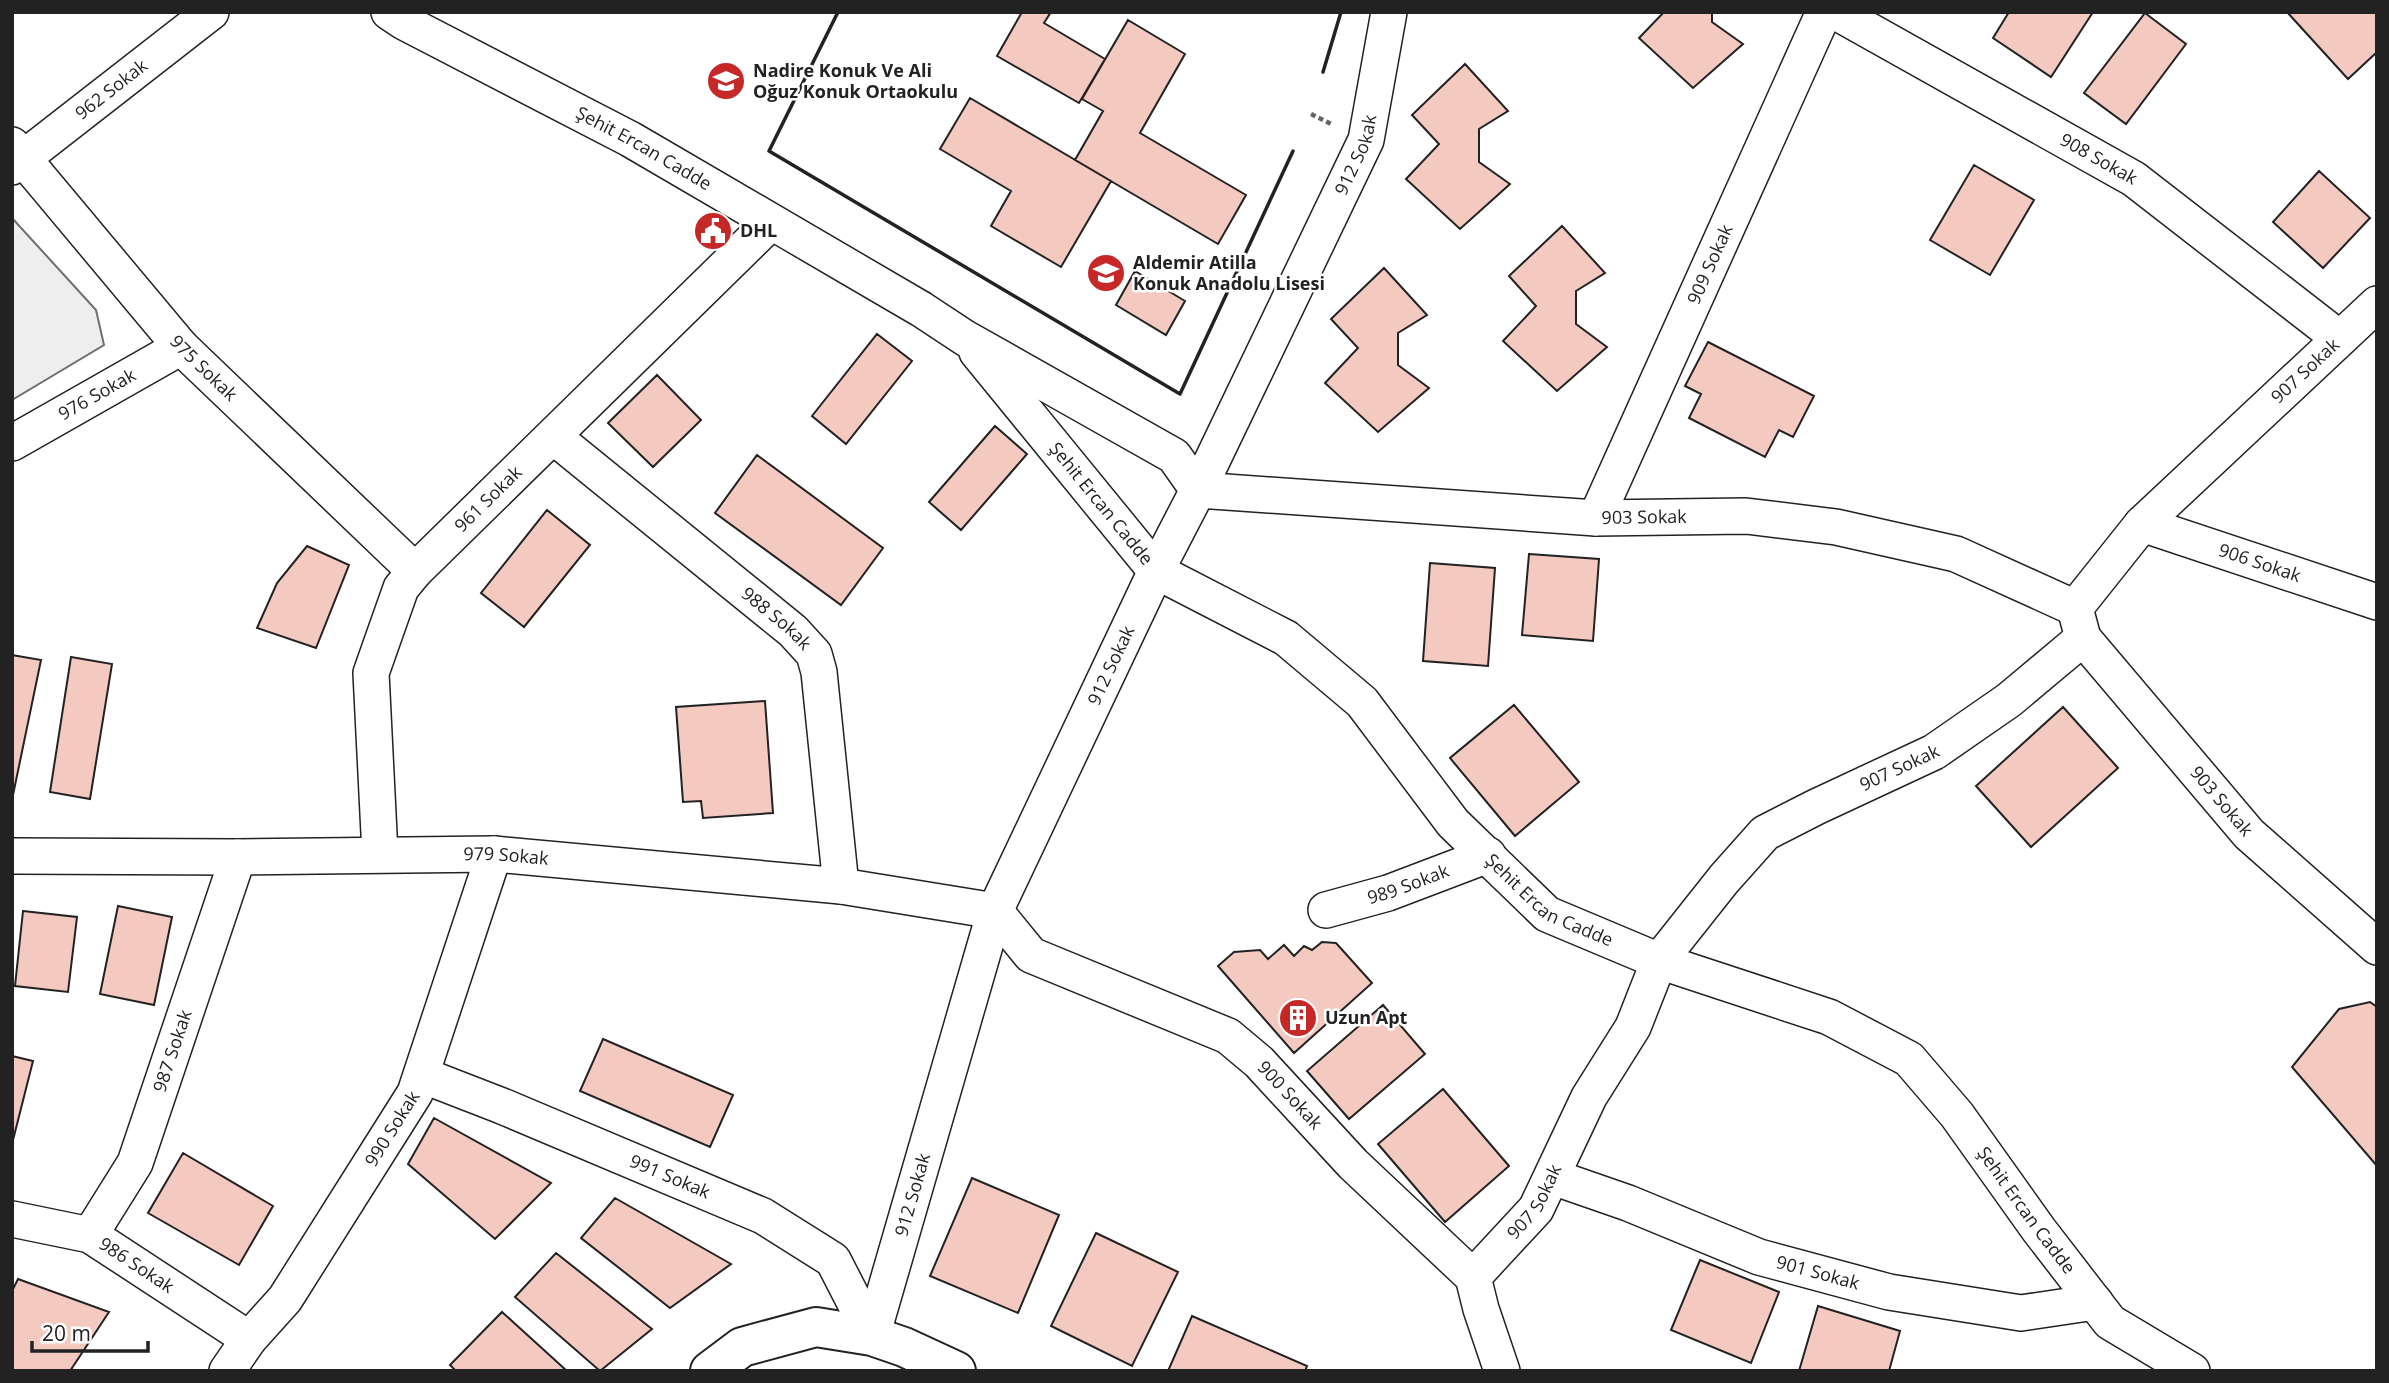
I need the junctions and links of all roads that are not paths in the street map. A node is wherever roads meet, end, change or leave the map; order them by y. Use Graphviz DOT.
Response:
graph roads {
  1 [pos="211,12"];
  2 [pos="389,12"];
  3 [pos="1389,12"];
  4 [pos="1824,12"];
  5 [pos="1836,12"];
  6 [pos="16,157"];
  7 [pos="770,223"];
  8 [pos="2377,304"];
  9 [pos="965,338"];
  10 [pos="2339,338"];
  11 [pos="181,347"];
  12 [pos="554,437"];
  13 [pos="12,443"];
  14 [pos="1198,490"];
  15 [pos="1597,518"];
  16 [pos="2142,523"];
  17 [pos="415,571"];
  18 [pos="1156,571"];
  19 [pos="2377,602"];
  20 [pos="2079,623"];
  21 [pos="380,854"];
  22 [pos="494,854"];
  23 [pos="1488,855"];
  24 [pos="12,856"];
  25 [pos="238,857"];
  26 [pos="841,886"];
  27 [pos="1326,910"];
  28 [pos="995,911"];
  29 [pos="2377,947"];
  30 [pos="1660,961"];
  31 [pos="422,1074"];
  32 [pos="1553,1177"];
  33 [pos="12,1219"];
  34 [pos="90,1235"];
  35 [pos="1473,1277"];
  36 [pos="2095,1302"];
  37 [pos="872,1336"];
  38 [pos="248,1339"];
  39 [pos="227,1371"];
  40 [pos="710,1371"];
  41 [pos="956,1371"];
  42 [pos="1502,1371"];
  43 [pos="2192,1371"];
  1 -- 6 [label="street, 962 Sokak"];
  2 -- 7 [label="street, Şehit Ercan Cadde"];
  3 -- 14 [label="street, 912 Sokak"];
  4 -- 15 [label="street, 909 Sokak"];
  5 -- 10 [label="street, 908 Sokak"];
  6 -- 11 [label="street, 975 Sokak"];
  7 -- 9 [label="street, Şehit Ercan Cadde"];
  7 -- 12 [label="street, 961 Sokak"];
  8 -- 10 [label="street, 907 Sokak"];
  9 -- 14 [label="street, Şehit Ercan Cadde"];
  9 -- 18 [label="street, Şehit Ercan Cadde"];
  10 -- 16 [label="street, 907 Sokak"];
  11 -- 13 [label="street, 976 Sokak"];
  11 -- 17 [label="street, 975 Sokak"];
  12 -- 17 [label="street, 961 Sokak"];
  12 -- 26 [label="street, 988 Sokak"];
  14 -- 15 [label="street, 903 Sokak"];
  14 -- 18 [label="street, 912 Sokak"];
  15 -- 20 [label="street, 903 Sokak"];
  16 -- 19 [label="street, 906 Sokak"];
  16 -- 20 [label="street, 907 Sokak"];
  17 -- 21 [label="street, 961 Sokak"];
  18 -- 23 [label="street, Şehit Ercan Cadde"];
  18 -- 28 [label="street, 912 Sokak"];
  20 -- 29 [label="street, 903 Sokak"];
  20 -- 30 [label="street, 907 Sokak"];
  21 -- 22 [label="street, 979 Sokak"];
  21 -- 25 [label="street, 979 Sokak"];
  22 -- 26 [label="street, 979 Sokak"];
  22 -- 31 [label="street, 990 Sokak"];
  23 -- 27 [label="street, 989 Sokak"];
  23 -- 30 [label="street, Şehit Ercan Cadde"];
  24 -- 25 [label="street, 979 Sokak"];
  25 -- 34 [label="street, 987 Sokak"];
  26 -- 28 [label="street, 979 Sokak"];
  28 -- 35 [label="street, 900 Sokak"];
  28 -- 37 [label="street, 912 Sokak"];
  30 -- 32 [label="street, 907 Sokak"];
  30 -- 36 [label="street, Şehit Ercan Cadde"];
  31 -- 37 [label="street, 991 Sokak"];
  31 -- 38 [label="street, 990 Sokak"];
  32 -- 35 [label="street, 907 Sokak"];
  32 -- 36 [label="street, 901 Sokak"];
  33 -- 34 [label="street, 986 Sokak"];
  34 -- 38 [label="street, 986 Sokak"];
  35 -- 42 [label="street"];
  36 -- 43 [label="street, Şehit Ercan Cadde"];
  37 -- 40 [label="street"];
  37 -- 41 [label="street"];
  38 -- 39 [label="street, 990 Sokak"];
}
